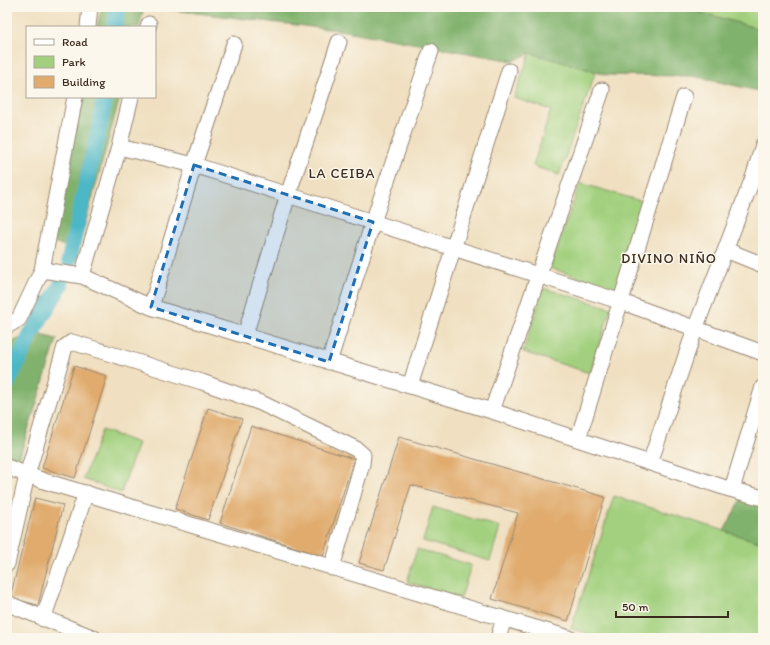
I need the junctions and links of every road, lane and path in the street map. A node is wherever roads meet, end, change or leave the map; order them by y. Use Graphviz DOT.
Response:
graph roads {
  1 [pos="90,7"];
  2 [pos="88,26"];
  3 [pos="340,42"];
  4 [pos="234,44"];
  5 [pos="431,51"];
  6 [pos="509,71"];
  7 [pos="602,90"];
  8 [pos="684,97"];
  9 [pos="75,98"];
  10 [pos="131,98"];
  11 [pos="763,145"];
  12 [pos="119,147"];
  13 [pos="194,165"];
  14 [pos="758,177"];
  15 [pos="288,195"];
  16 [pos="373,222"];
  17 [pos="454,248"];
  18 [pos="726,250"];
  19 [pos="763,265"];
  20 [pos="42,270"];
  21 [pos="538,275"];
  22 [pos="82,276"];
  23 [pos="622,302"];
  24 [pos="151,307"];
  25 [pos="7,326"];
  26 [pos="695,329"];
  27 [pos="245,336"];
  28 [pos="763,353"];
  29 [pos="329,362"];
  30 [pos="410,386"];
  31 [pos="763,387"];
  32 [pos="492,412"];
  33 [pos="578,439"];
  34 [pos="650,463"];
  35 [pos="7,467"];
  36 [pos="27,475"];
  37 [pos="732,489"];
  38 [pos="86,493"];
  39 [pos="763,498"];
  40 [pos="7,564"];
  41 [pos="332,568"];
  42 [pos="7,602"];
  43 [pos="43,619"];
  44 [pos="504,619"];
  45 [pos="94,638"];
  46 [pos="498,638"];
  47 [pos="569,638"];
  1 -- 2 [label="street"];
  3 -- 15 [label="street"];
  4 -- 13 [label="street"];
  5 -- 16 [label="street"];
  6 -- 17 [label="street"];
  7 -- 21 [label="street"];
  8 -- 23 [label="street"];
  9 -- 20 [label="street"];
  10 -- 12 [label="street"];
  11 -- 14 [label="street"];
  12 -- 13 [label="street"];
  12 -- 22 [label="street"];
  13 -- 15 [label="street"];
  13 -- 24 [label="street"];
  14 -- 18 [label="street"];
  15 -- 16 [label="street"];
  15 -- 27 [label="street"];
  16 -- 17 [label="street"];
  16 -- 29 [label="street"];
  17 -- 21 [label="street"];
  17 -- 30 [label="street"];
  18 -- 19 [label="street"];
  18 -- 26 [label="street"];
  20 -- 22 [label="street"];
  20 -- 25 [label="street"];
  21 -- 23 [label="street"];
  21 -- 32 [label="street"];
  22 -- 24 [label="street"];
  23 -- 26 [label="street"];
  23 -- 33 [label="street"];
  24 -- 27 [label="street"];
  26 -- 28 [label="street"];
  26 -- 34 [label="street"];
  27 -- 29 [label="street"];
  29 -- 30 [label="street"];
  30 -- 32 [label="street"];
  31 -- 37 [label="street"];
  32 -- 33 [label="street"];
  33 -- 34 [label="street"];
  34 -- 37 [label="street"];
  35 -- 36 [label="street"];
  36 -- 38 [label="street"];
  36 -- 40 [label="street"];
  36 -- 41 [label="street"];
  37 -- 39 [label="street"];
  38 -- 41 [label="street"];
  38 -- 43 [label="street"];
  41 -- 44 [label="street"];
  42 -- 43 [label="street"];
  43 -- 45 [label="street"];
  44 -- 46 [label="street"];
  44 -- 47 [label="street"];
}
